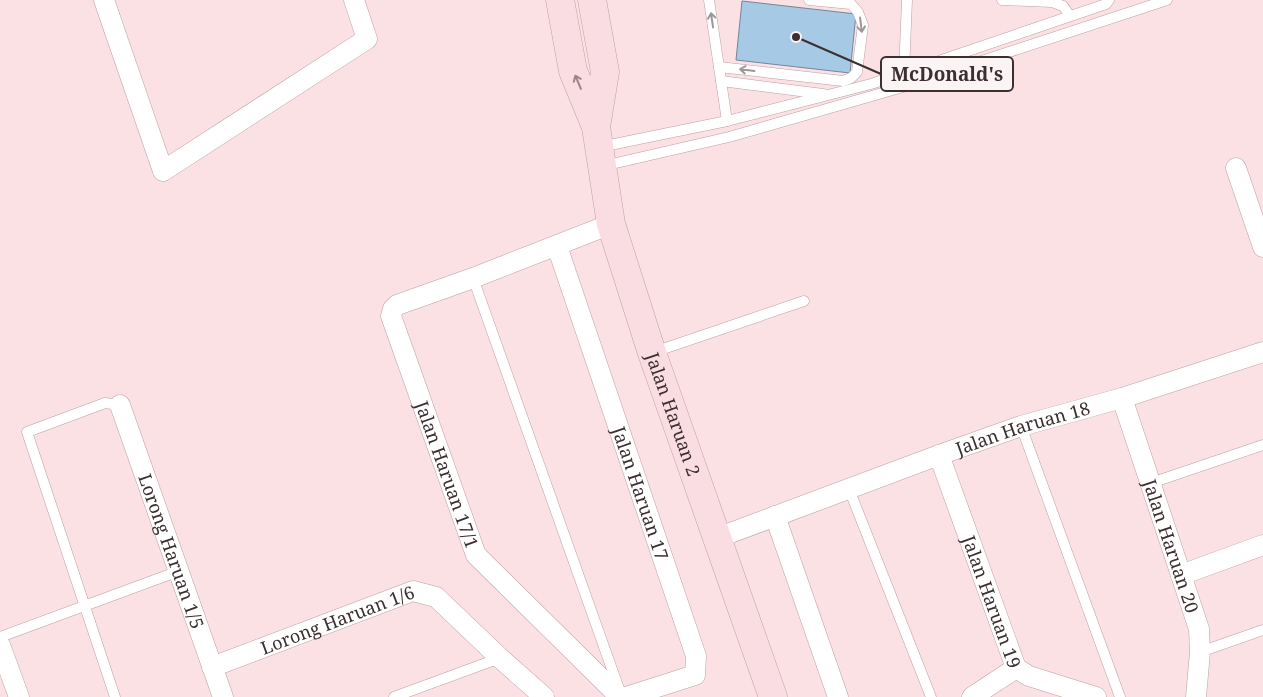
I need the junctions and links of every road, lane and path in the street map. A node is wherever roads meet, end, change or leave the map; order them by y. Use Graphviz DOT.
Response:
graph roads {
  1 [pos="104,0"];
  2 [pos="354,0"];
  3 [pos="560,0"];
  4 [pos="592,0"];
  5 [pos="709,0"];
  6 [pos="809,0"];
  7 [pos="907,0"];
  8 [pos="1002,0"];
  9 [pos="1109,0"];
  10 [pos="1167,0"];
  11 [pos="1070,16"];
  12 [pos="719,67"];
  13 [pos="904,73"];
  14 [pos="721,81"];
  15 [pos="829,95"];
  16 [pos="726,120"];
  17 [pos="599,147"];
  18 [pos="1236,168"];
  19 [pos="611,224"];
  20 [pos="557,246"];
  21 [pos="1263,247"];
  22 [pos="473,278"];
  23 [pos="804,301"];
  24 [pos="1263,352"];
  25 [pos="652,353"];
  26 [pos="1122,398"];
  27 [pos="120,405"];
  28 [pos="1021,426"];
  29 [pos="1263,445"];
  30 [pos="940,455"];
  31 [pos="1151,483"];
  32 [pos="849,489"];
  33 [pos="780,514"];
  34 [pos="717,538"];
  35 [pos="1263,545"];
  36 [pos="179,572"];
  37 [pos="1181,575"];
  38 [pos="86,606"];
  39 [pos="1263,630"];
  40 [pos="0,637"];
  41 [pos="0,645"];
  42 [pos="1200,652"];
  43 [pos="500,658"];
  44 [pos="212,667"];
  45 [pos="1016,668"];
  46 [pos="19,697"];
  47 [pos="116,697"];
  48 [pos="223,697"];
  49 [pos="394,697"];
  50 [pos="544,697"];
  51 [pos="621,697"];
  52 [pos="626,697"];
  53 [pos="773,697"];
  54 [pos="838,697"];
  55 [pos="931,697"];
  56 [pos="972,697"];
  57 [pos="1096,697"];
  58 [pos="1120,697"];
  59 [pos="1196,697"];
  1 -- 2 [label="street"];
  17 -- 3 [label="main road, Jalan Haruan 2, one-way"];
  4 -- 17 [label="main road, Jalan Haruan 2"];
  12 -- 5 [label="lane, one-way"];
  6 -- 12 [label="lane, one-way"];
  7 -- 13 [label="lane"];
  8 -- 11 [label="lane"];
  9 -- 11 [label="lane"];
  10 -- 17 [label="lane"];
  11 -- 13 [label="lane"];
  12 -- 14 [label="lane"];
  13 -- 15 [label="lane"];
  14 -- 15 [label="lane"];
  14 -- 16 [label="lane"];
  15 -- 16 [label="lane"];
  16 -- 17 [label="lane"];
  17 -- 19 [label="main road, Jalan Haruan 2"];
  18 -- 21 [label="street"];
  19 -- 20 [label="street"];
  19 -- 25 [label="main road, Jalan Haruan 2"];
  20 -- 22 [label="street"];
  20 -- 52 [label="street, Jalan Haruan 17"];
  22 -- 51 [label="lane"];
  22 -- 51 [label="street, Jalan Haruan 17/1"];
  23 -- 25 [label="lane"];
  24 -- 26 [label="street, Jalan Haruan 18"];
  25 -- 34 [label="main road, Jalan Haruan 2"];
  26 -- 28 [label="street, Jalan Haruan 18"];
  26 -- 31 [label="street, Jalan Haruan 20"];
  27 -- 36 [label="street, Lorong Haruan 1/5"];
  27 -- 38 [label="lane"];
  28 -- 30 [label="street, Jalan Haruan 18"];
  28 -- 58 [label="lane"];
  29 -- 31 [label="lane"];
  30 -- 32 [label="street, Jalan Haruan 18"];
  30 -- 45 [label="street, Jalan Haruan 19"];
  31 -- 37 [label="street, Jalan Haruan 20"];
  32 -- 33 [label="street, Jalan Haruan 18"];
  32 -- 55 [label="lane"];
  33 -- 34 [label="street, Jalan Haruan 18"];
  33 -- 54 [label="street"];
  34 -- 53 [label="main road, Jalan Haruan 2"];
  35 -- 37 [label="street"];
  36 -- 38 [label="lane"];
  36 -- 44 [label="street, Lorong Haruan 1/5"];
  37 -- 42 [label="street, Jalan Haruan 20"];
  38 -- 40 [label="lane"];
  38 -- 47 [label="lane"];
  39 -- 42 [label="lane"];
  41 -- 46 [label="street"];
  42 -- 59 [label="street, Jalan Haruan 20"];
  43 -- 44 [label="street, Lorong Haruan 1/6"];
  43 -- 49 [label="lane"];
  43 -- 50 [label="street, Lorong Haruan 1/6"];
  44 -- 48 [label="street, Lorong Haruan 1/5"];
  45 -- 56 [label="street"];
  45 -- 57 [label="street, Jalan Haruan 19"];
}
